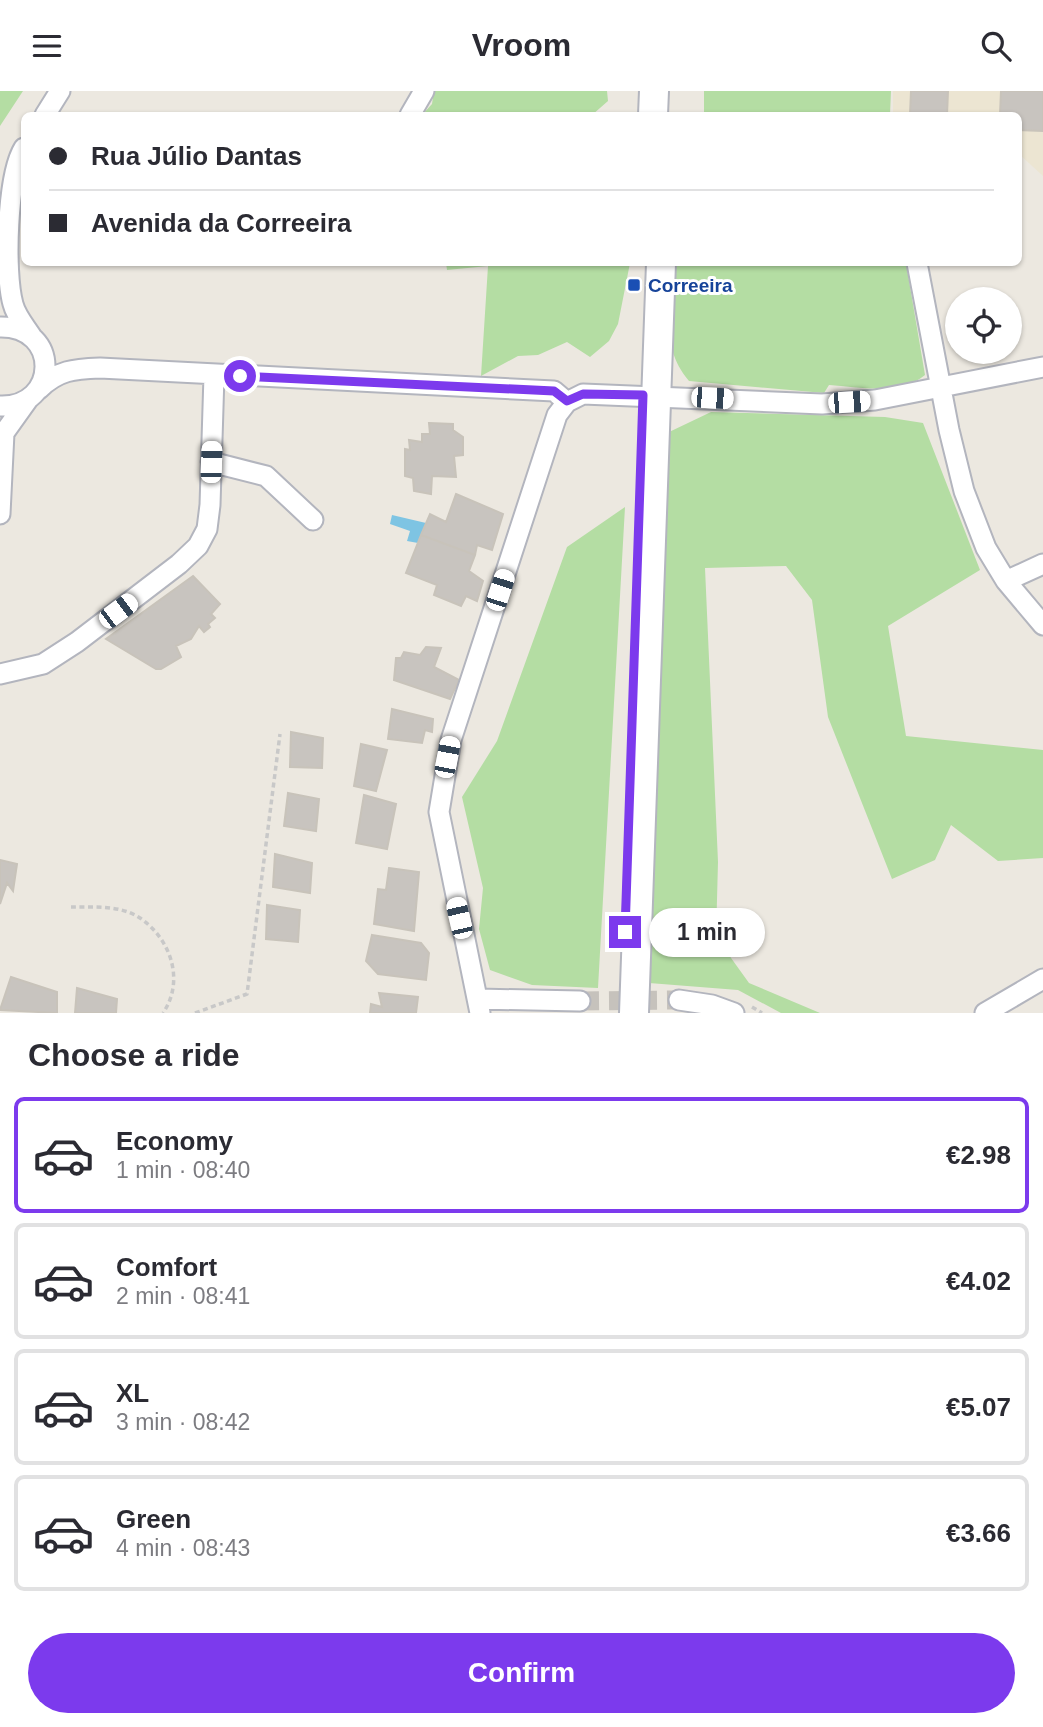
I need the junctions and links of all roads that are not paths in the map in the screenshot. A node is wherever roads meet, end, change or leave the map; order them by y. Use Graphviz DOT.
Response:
graph roads {
  1 [pos="60,91"];
  2 [pos="424,91"];
  3 [pos="654,91"];
  4 [pos="666,91"];
  5 [pos="47,112"];
  6 [pos="412,112"];
  7 [pos="653,112"];
  8 [pos="666,112"];
  9 [pos="21,153"];
  10 [pos="18,188"];
  11 [pos="648,266"];
  12 [pos="661,266"];
  13 [pos="918,266"];
  14 [pos="10,272"];
  15 [pos="0,311"];
  16 [pos="0,327"];
  17 [pos="33,338"];
  18 [pos="1043,367"];
  19 [pos="100,368"];
  20 [pos="214,375"];
  21 [pos="942,388"];
  22 [pos="34,393"];
  23 [pos="650,395"];
  24 [pos="567,401"];
  25 [pos="0,405"];
  26 [pos="2,430"];
  27 [pos="211,462"];
  28 [pos="0,514"];
  29 [pos="313,520"];
  30 [pos="1043,565"];
  31 [pos="1006,581"];
  32 [pos="1043,625"];
  33 [pos="0,674"];
  34 [pos="1043,979"];
  35 [pos="679,1000"];
  36 [pos="580,1001"];
  37 [pos="479,1006"];
  38 [pos="622,1013"];
  39 [pos="634,1013"];
  40 [pos="734,1013"];
  41 [pos="985,1013"];
  1 -- 5 [label="street"];
  2 -- 6 [label="street"];
  3 -- 7 [label="main road"];
  4 -- 8 [label="main road"];
  9 -- 10 [label="street"];
  10 -- 14 [label="street"];
  11 -- 23 [label="main road"];
  12 -- 23 [label="main road"];
  13 -- 21 [label="street"];
  14 -- 15 [label="street"];
  14 -- 17 [label="street"];
  16 -- 17 [label="street"];
  17 -- 19 [label="street"];
  17 -- 22 [label="street"];
  18 -- 21 [label="street"];
  19 -- 20 [label="street"];
  19 -- 22 [label="street"];
  20 -- 24 [label="street"];
  20 -- 27 [label="street"];
  21 -- 23 [label="street"];
  21 -- 31 [label="street"];
  22 -- 25 [label="street"];
  22 -- 26 [label="street"];
  23 -- 24 [label="street"];
  23 -- 38 [label="main road"];
  23 -- 39 [label="main road"];
  24 -- 37 [label="street"];
  26 -- 28 [label="street"];
  27 -- 29 [label="street"];
  27 -- 33 [label="street"];
  30 -- 31 [label="street"];
  31 -- 32 [label="street"];
  34 -- 41 [label="street"];
  35 -- 40 [label="street"];
  36 -- 37 [label="street"];
}
